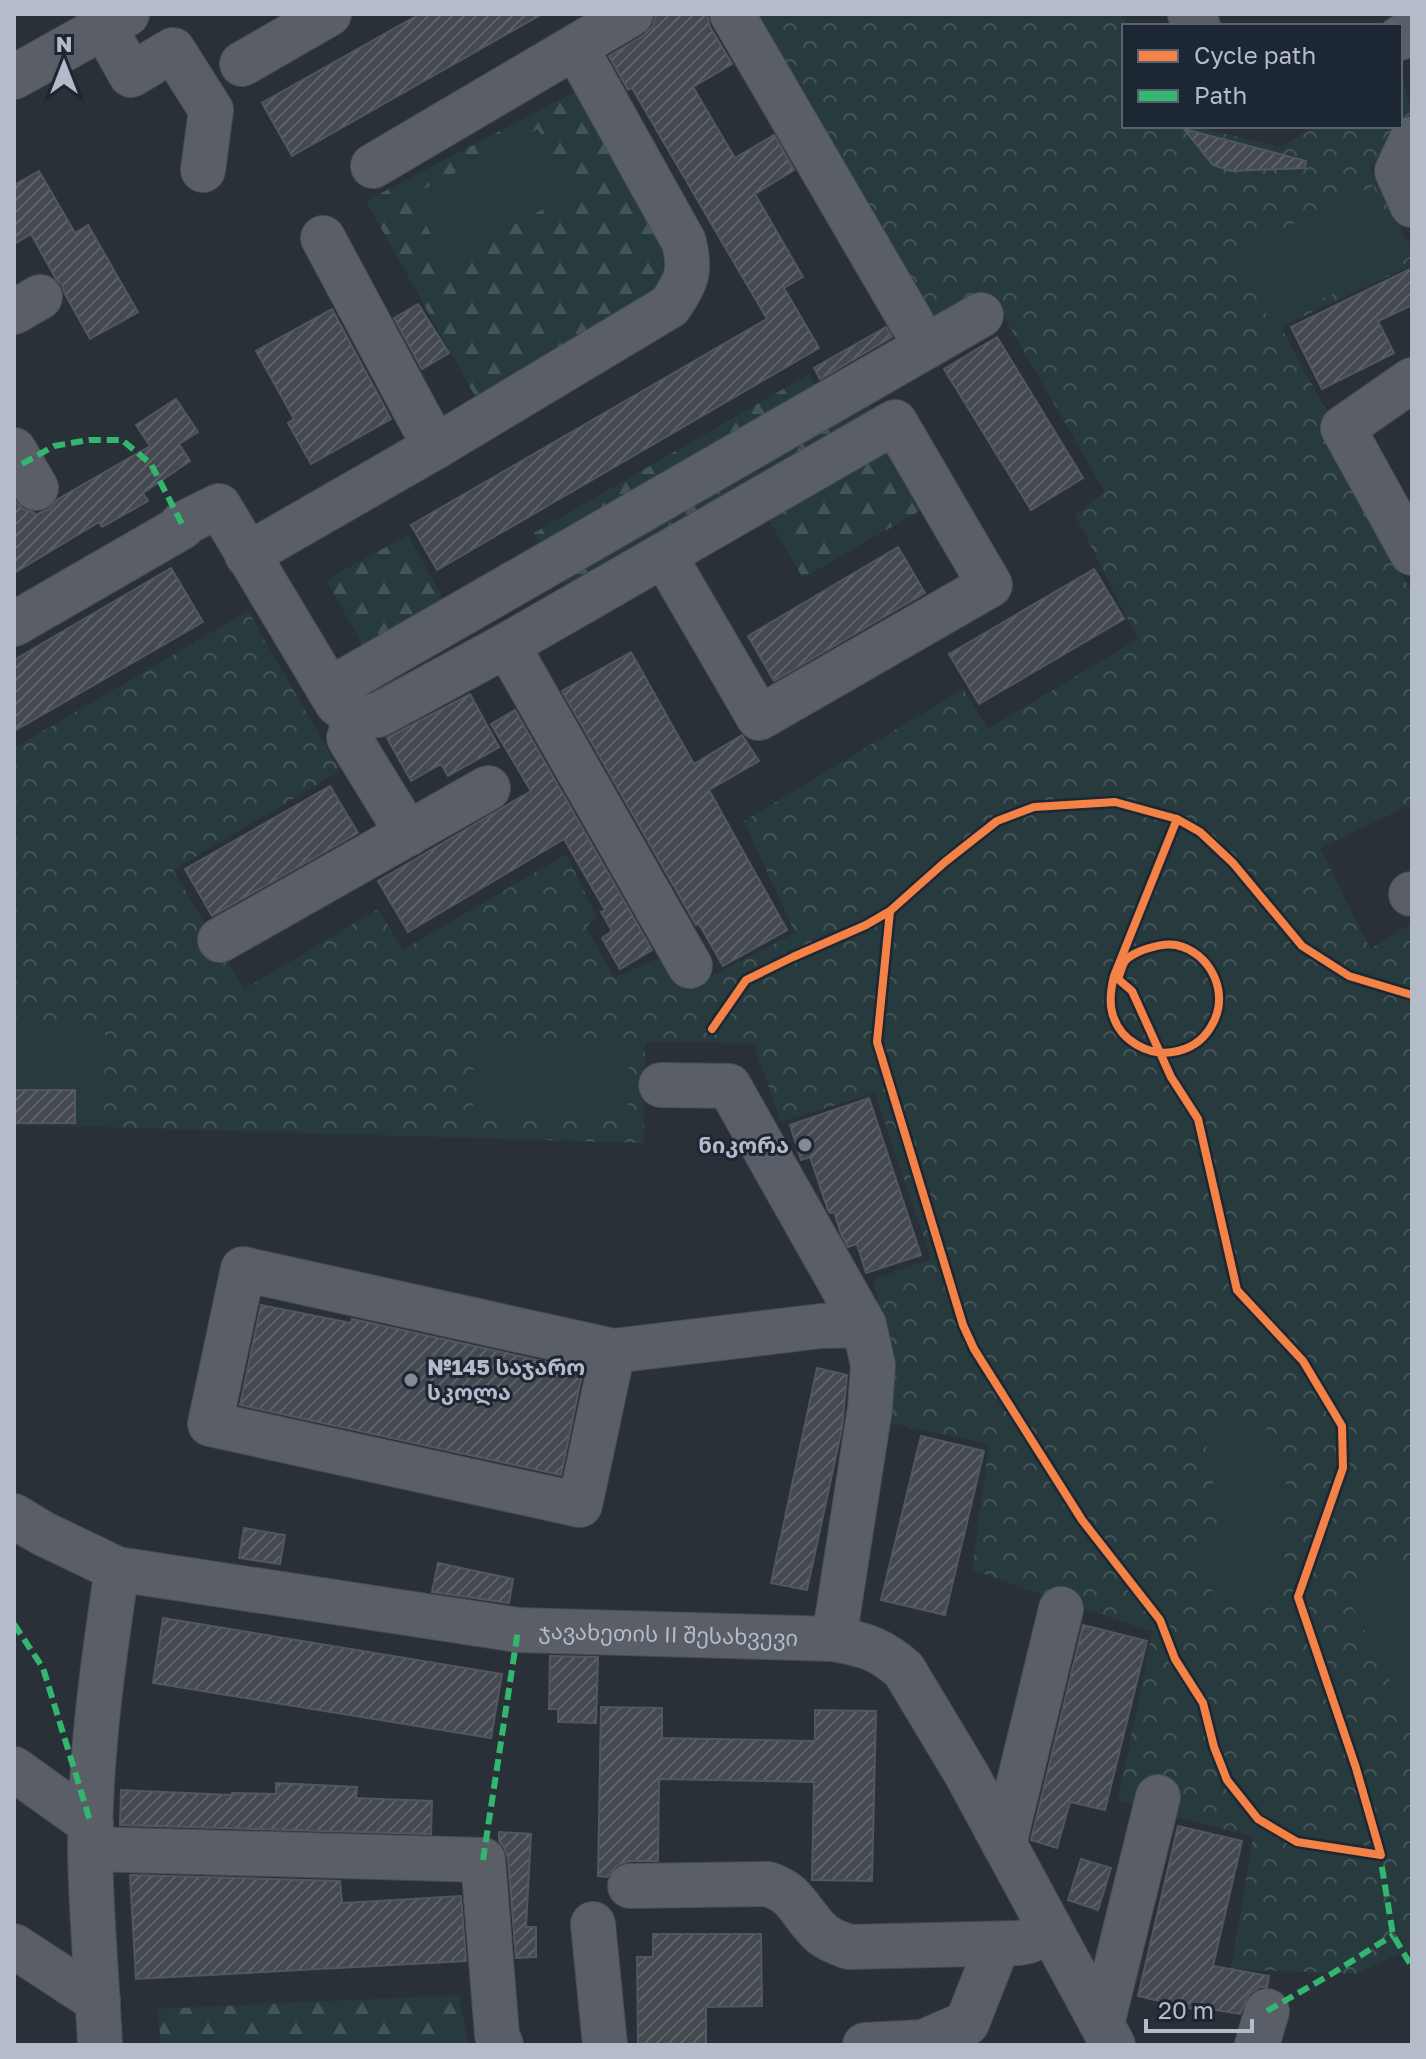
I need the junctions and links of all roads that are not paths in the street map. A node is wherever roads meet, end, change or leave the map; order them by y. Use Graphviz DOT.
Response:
graph roads {
  1 [pos="329,14"];
  2 [pos="631,14"];
  3 [pos="732,14"];
  4 [pos="93,25"];
  5 [pos="576,48"];
  6 [pos="242,64"];
  7 [pos="14,77"];
  8 [pos="1412,139"];
  9 [pos="373,166"];
  10 [pos="203,170"];
  11 [pos="1412,205"];
  12 [pos="323,238"];
  13 [pos="981,315"];
  14 [pos="912,323"];
  15 [pos="1412,380"];
  16 [pos="435,447"];
  17 [pos="14,450"];
  18 [pos="36,488"];
  19 [pos="1412,553"];
  20 [pos="247,555"];
  21 [pos="664,555"];
  22 [pos="14,624"];
  23 [pos="507,645"];
  24 [pos="342,704"];
  25 [pos="488,788"];
  26 [pos="408,834"];
  27 [pos="220,940"];
  28 [pos="690,966"];
  29 [pos="661,1085"];
  30 [pos="864,1325"];
  31 [pos="613,1351"];
  32 [pos="14,1516"];
  33 [pos="117,1569"];
  34 [pos="1061,1609"];
  35 [pos="834,1639"];
  36 [pos="14,1769"];
  37 [pos="1158,1797"];
  38 [pos="91,1837"];
  39 [pos="1004,1844"];
  40 [pos="630,1886"];
  41 [pos="593,1924"];
  42 [pos="1050,1928"];
  43 [pos="998,1944"];
  44 [pos="14,1946"];
  45 [pos="98,2001"];
  46 [pos="1108,2035"];
  47 [pos="100,2045"];
  48 [pos="501,2045"];
  49 [pos="605,2045"];
  50 [pos="865,2045"];
  1 -- 6 [label="street"];
  2 -- 5 [label="street"];
  3 -- 14 [label="street"];
  4 -- 7 [label="street"];
  4 -- 10 [label="street"];
  5 -- 9 [label="street"];
  5 -- 16 [label="street"];
  8 -- 11 [label="street"];
  12 -- 16 [label="street"];
  13 -- 24 [label="street"];
  15 -- 19 [label="street"];
  16 -- 20 [label="street"];
  17 -- 18 [label="street"];
  20 -- 22 [label="street"];
  20 -- 24 [label="street"];
  21 -- 21 [label="street"];
  21 -- 23 [label="street"];
  23 -- 24 [label="street"];
  23 -- 28 [label="street"];
  24 -- 26 [label="street"];
  25 -- 26 [label="street"];
  26 -- 27 [label="street"];
  29 -- 30 [label="street"];
  30 -- 31 [label="street"];
  30 -- 35 [label="street"];
  31 -- 31 [label="street"];
  32 -- 33 [label="street, ჯავახეთის II შესახვევი"];
  33 -- 35 [label="street, ჯავახეთის II შესახვევი"];
  33 -- 38 [label="street"];
  34 -- 39 [label="street"];
  35 -- 39 [label="street, ჯავახეთის II შესახვევი"];
  36 -- 38 [label="street"];
  37 -- 46 [label="street"];
  38 -- 45 [label="street"];
  38 -- 48 [label="street"];
  39 -- 42 [label="street, ჯავახეთის II შესახვევი"];
  40 -- 43 [label="street"];
  41 -- 49 [label="street"];
  42 -- 43 [label="street"];
  42 -- 46 [label="street, ჯავახეთის II შესახვევი"];
  43 -- 50 [label="street"];
  44 -- 45 [label="street"];
  45 -- 47 [label="street"];
}
